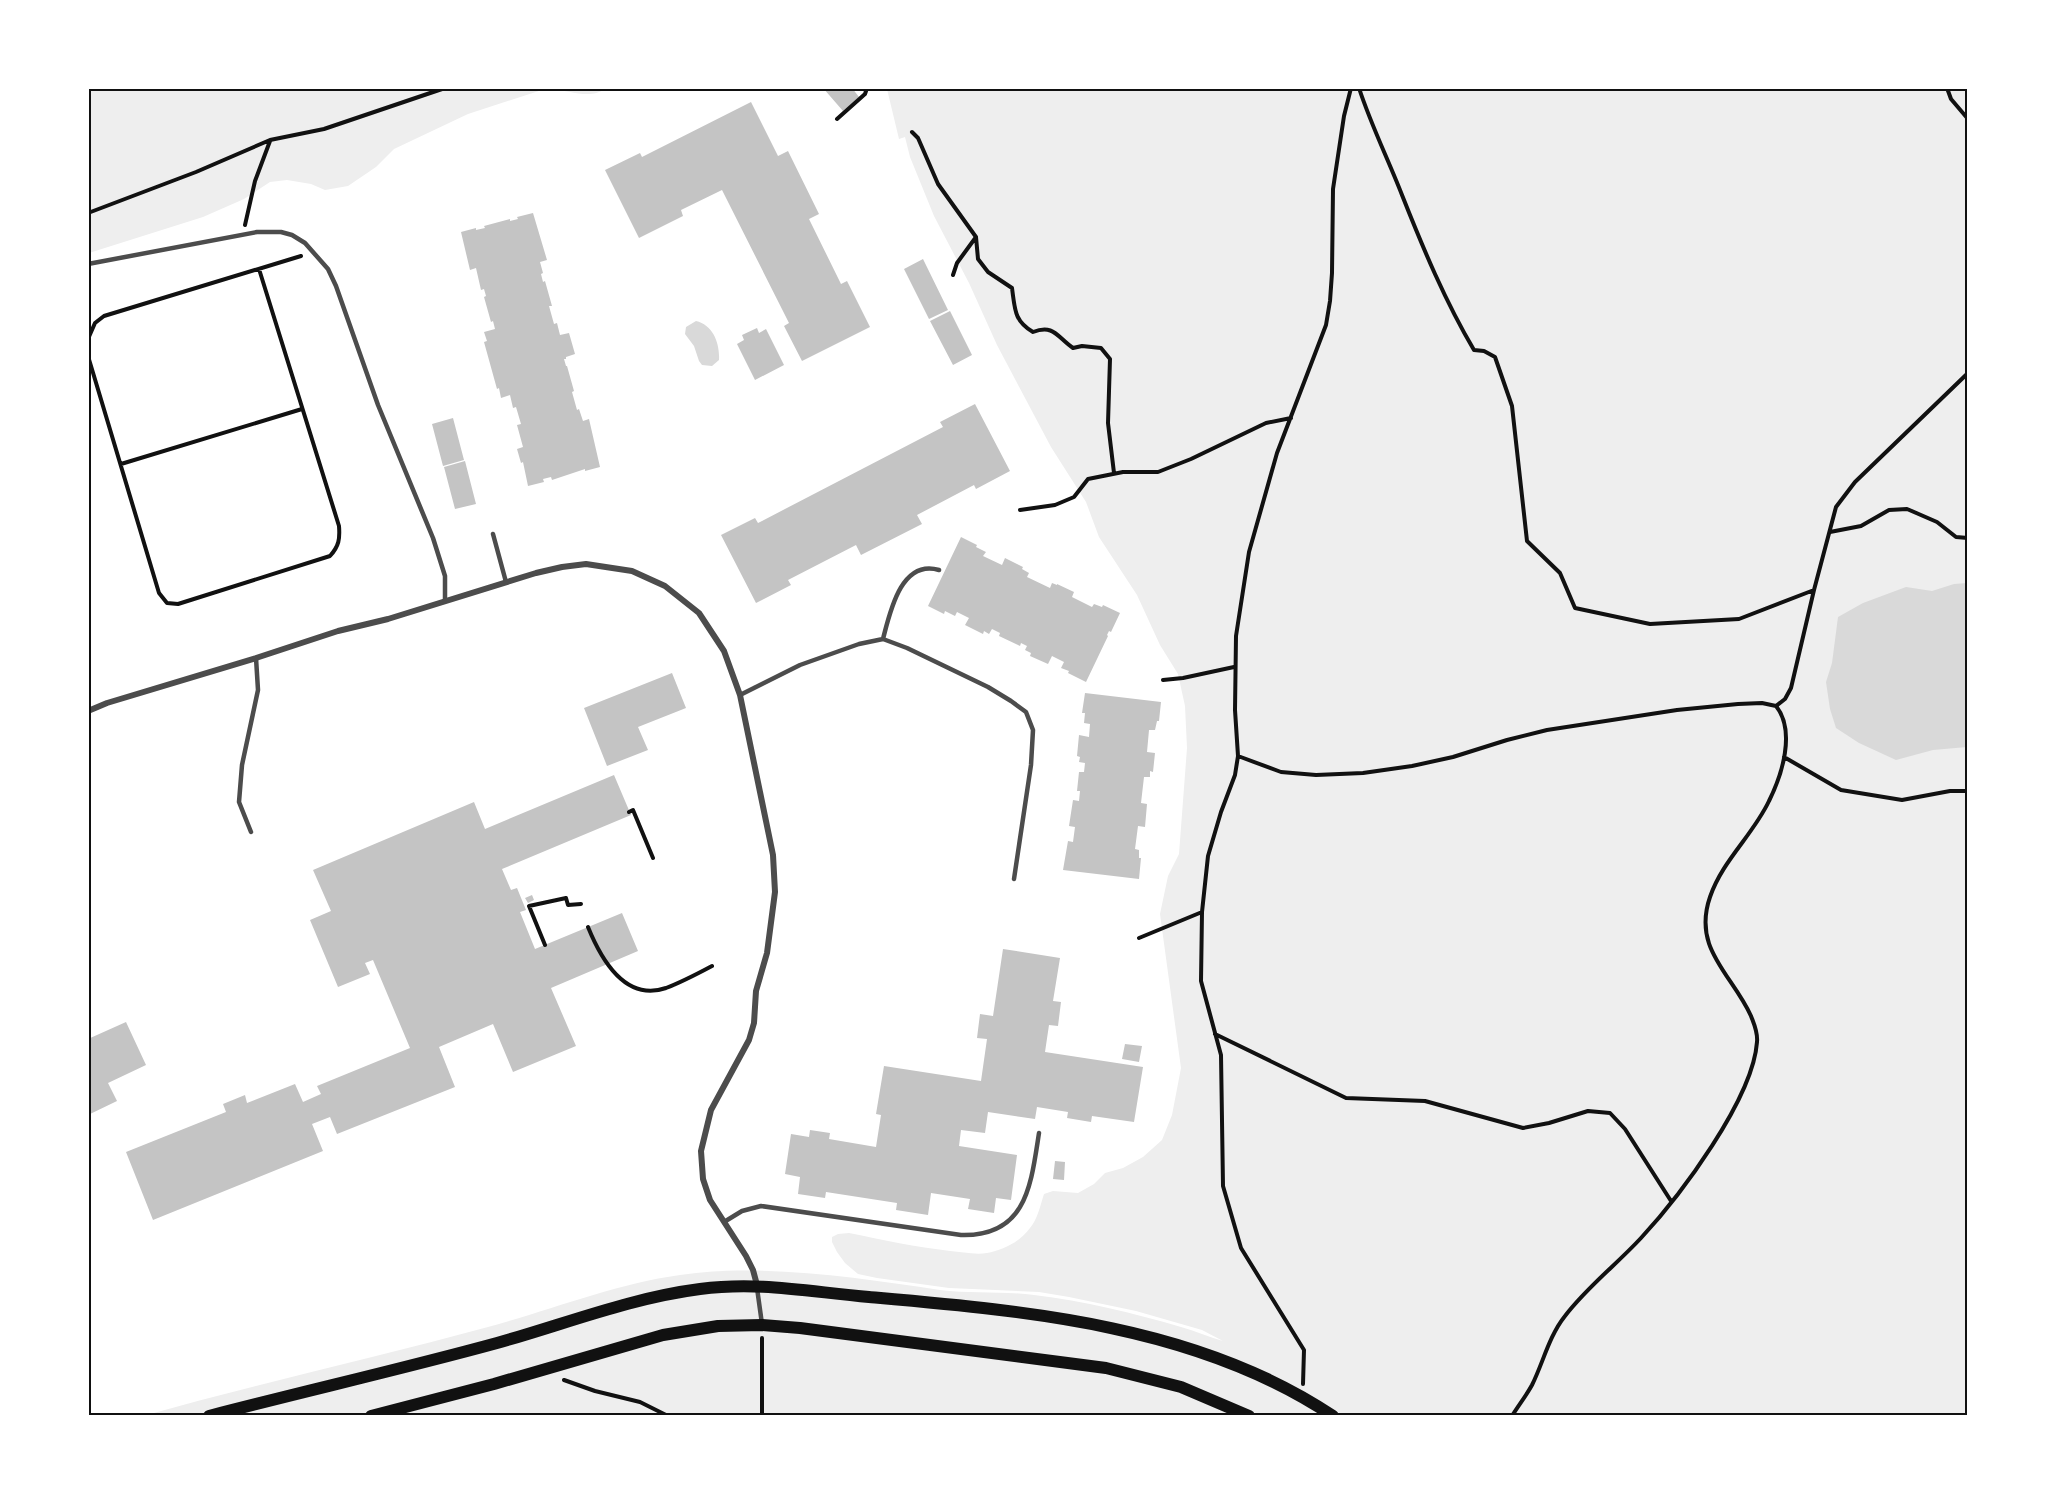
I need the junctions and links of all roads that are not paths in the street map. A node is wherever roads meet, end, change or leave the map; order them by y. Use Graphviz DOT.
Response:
graph roads {
  1 [pos="88,264"];
  2 [pos="494,534"];
  3 [pos="939,570"];
  4 [pos="506,582"];
  5 [pos="445,601"];
  6 [pos="883,639"];
  7 [pos="256,658"];
  8 [pos="740,695"];
  9 [pos="88,711"];
  10 [pos="251,832"];
  11 [pos="1014,879"];
  12 [pos="1039,1133"];
  13 [pos="724,1222"];
  14 [pos="757,1285"];
  15 [pos="762,1325"];
  16 [pos="209,1416"];
  17 [pos="371,1416"];
  18 [pos="1249,1416"];
  19 [pos="1333,1416"];
  1 -- 5 [label="lane"];
  2 -- 4 [label="lane"];
  3 -- 6 [label="lane"];
  4 -- 5 [label="street"];
  4 -- 8 [label="street"];
  5 -- 7 [label="street"];
  6 -- 8 [label="lane"];
  6 -- 11 [label="lane"];
  7 -- 9 [label="street"];
  7 -- 10 [label="lane"];
  8 -- 13 [label="street"];
  12 -- 13 [label="lane"];
  13 -- 14 [label="street"];
  14 -- 15 [label="lane"];
  14 -- 16 [label="main road"];
  14 -- 19 [label="main road"];
  15 -- 17 [label="main road"];
  15 -- 18 [label="main road"];
}
